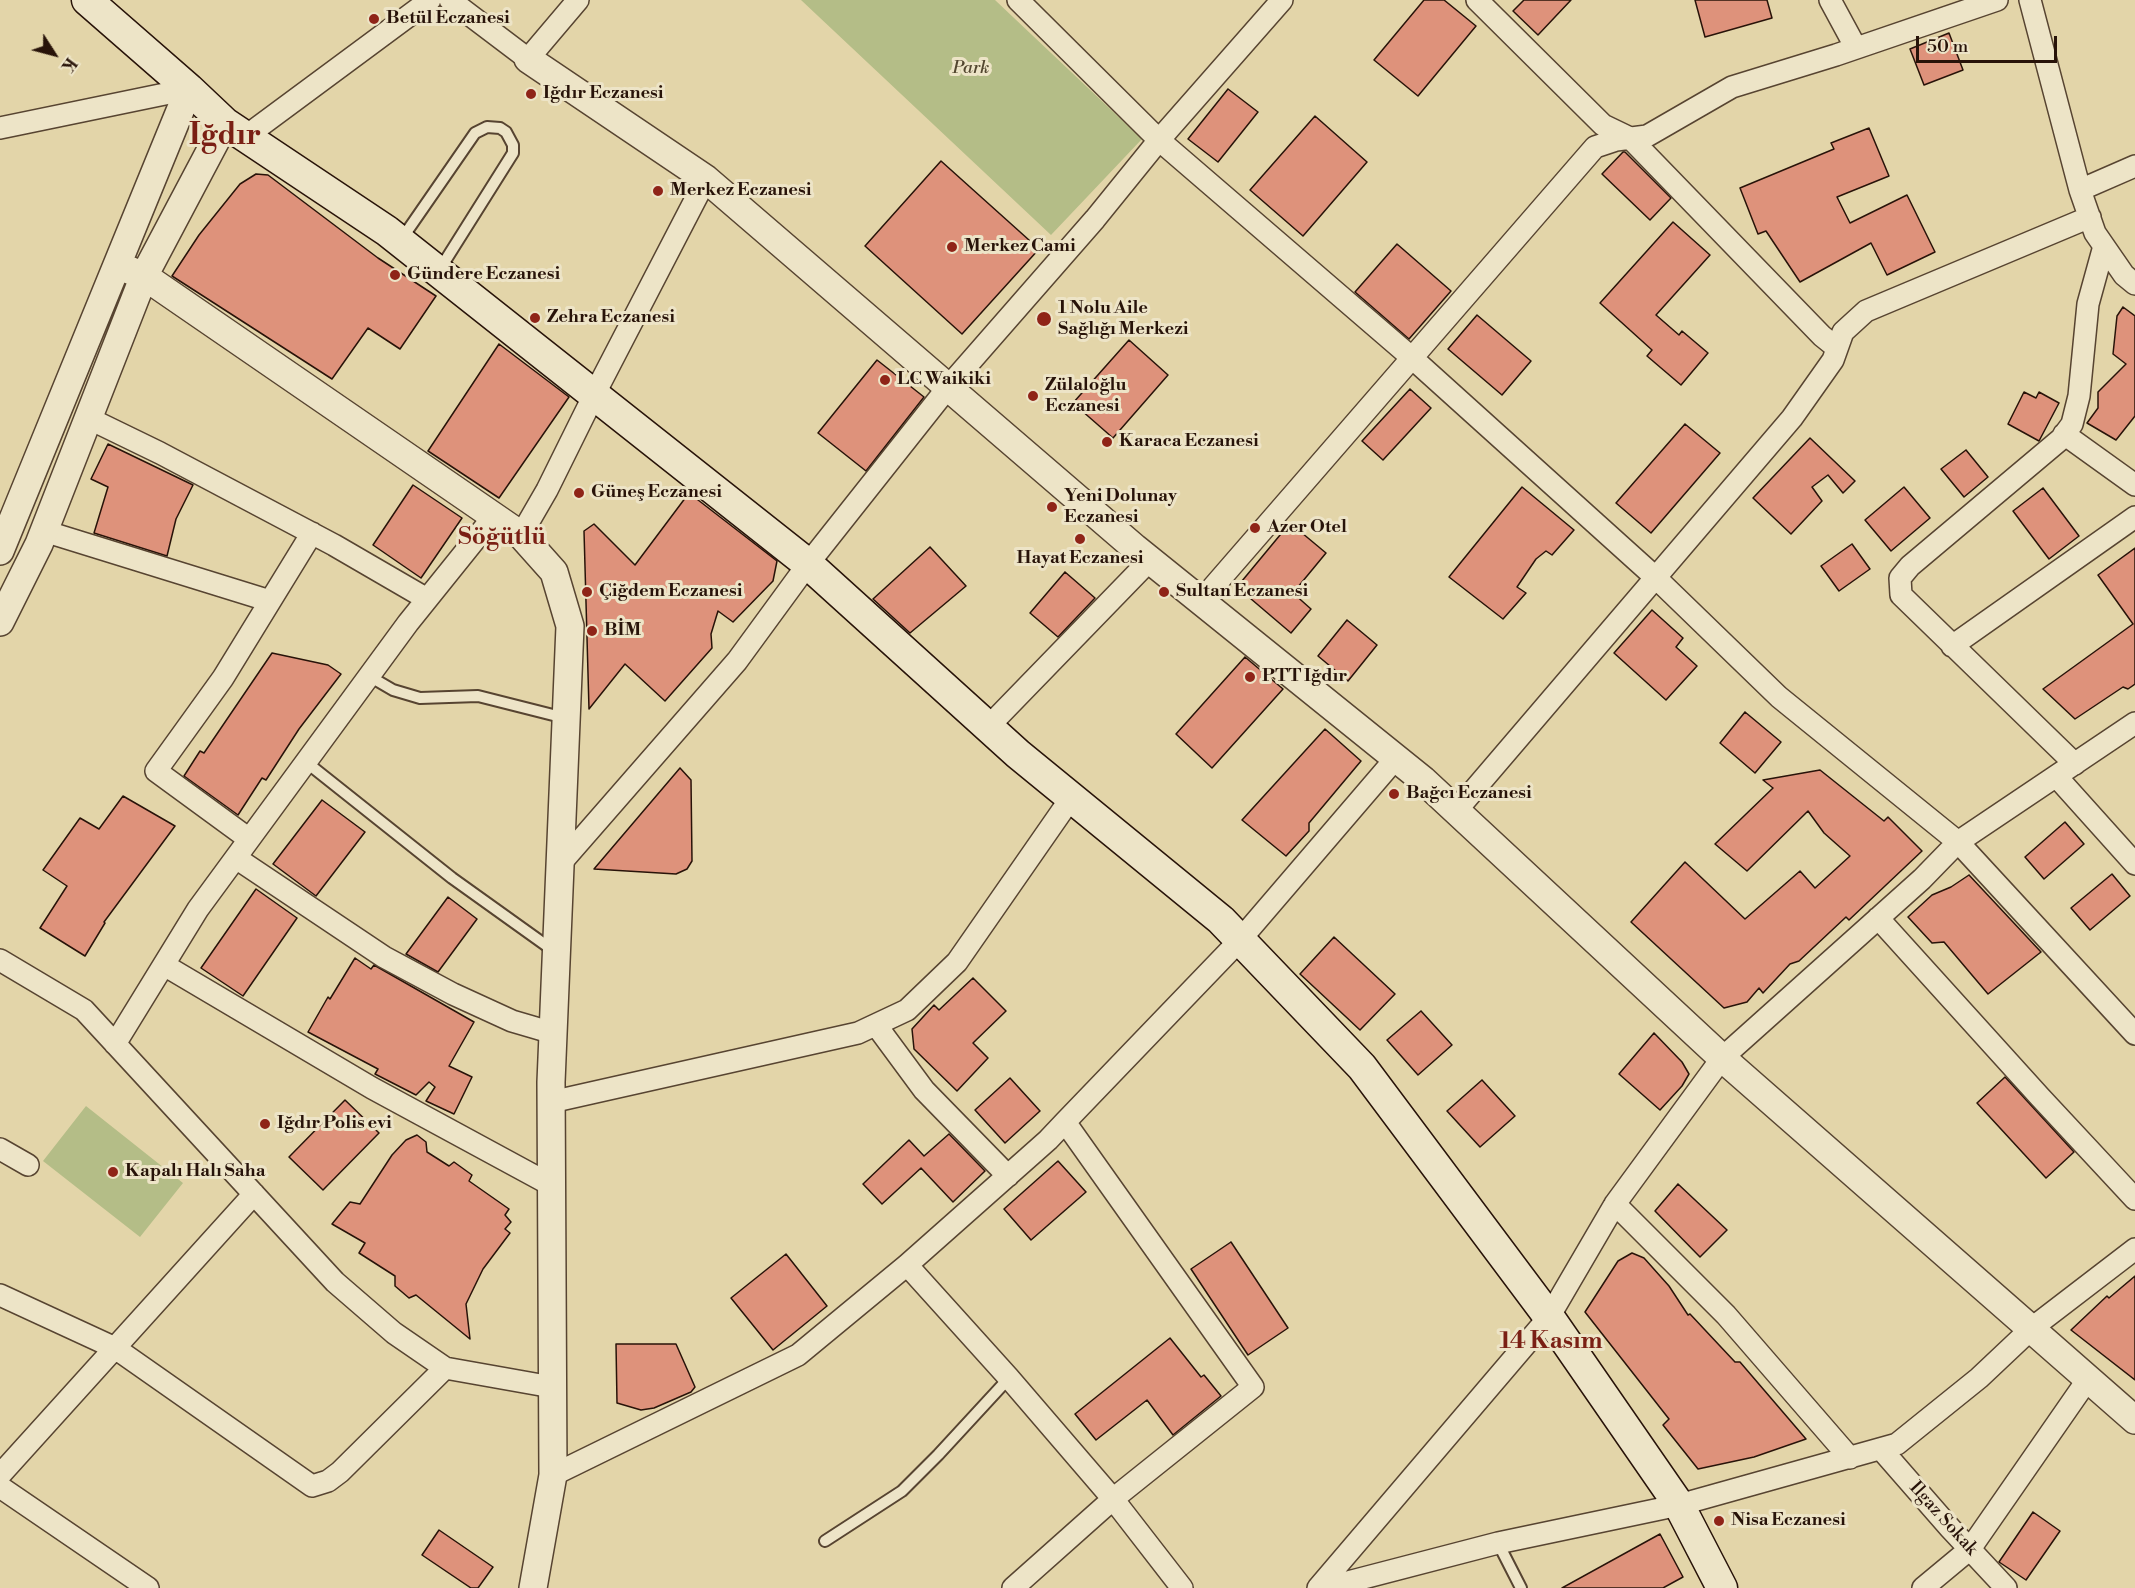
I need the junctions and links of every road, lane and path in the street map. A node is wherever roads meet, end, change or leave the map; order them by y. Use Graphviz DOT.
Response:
graph roads {
  1 [pos="87,0"];
  2 [pos="430,0"];
  3 [pos="450,0"];
  4 [pos="578,0"];
  5 [pos="1018,0"];
  6 [pos="1282,0"];
  7 [pos="1830,0"];
  8 [pos="1997,0"];
  9 [pos="2030,0"];
  10 [pos="1487,3"];
  11 [pos="1856,48"];
  12 [pos="528,59"];
  13 [pos="189,89"];
  14 [pos="0,128"];
  15 [pos="235,130"];
  16 [pos="1630,138"];
  17 [pos="1159,140"];
  18 [pos="2135,166"];
  19 [pos="706,179"];
  20 [pos="2080,190"];
  21 [pos="2090,217"];
  22 [pos="400,242"];
  23 [pos="2104,246"];
  24 [pos="117,265"];
  25 [pos="438,272"];
  26 [pos="144,276"];
  27 [pos="2135,284"];
  28 [pos="1837,348"];
  29 [pos="1411,357"];
  30 [pos="949,386"];
  31 [pos="594,395"];
  32 [pos="88,418"];
  33 [pos="2064,434"];
  34 [pos="2135,485"];
  35 [pos="494,516"];
  36 [pos="2135,517"];
  37 [pos="44,531"];
  38 [pos="312,533"];
  39 [pos="521,535"];
  40 [pos="0,551"];
  41 [pos="1149,560"];
  42 [pos="808,564"];
  43 [pos="1655,577"];
  44 [pos="427,599"];
  45 [pos="270,600"];
  46 [pos="1201,601"];
  47 [pos="0,622"];
  48 [pos="1952,646"];
  49 [pos="369,676"];
  50 [pos="565,718"];
  51 [pos="2135,723"];
  52 [pos="988,727"];
  53 [pos="1396,758"];
  54 [pos="306,762"];
  55 [pos="2075,764"];
  56 [pos="2056,776"];
  57 [pos="1071,798"];
  58 [pos="1456,811"];
  59 [pos="249,839"];
  60 [pos="1958,842"];
  61 [pos="236,858"];
  62 [pos="2135,864"];
  63 [pos="559,865"];
  64 [pos="1878,918"];
  65 [pos="1240,940"];
  66 [pos="556,953"];
  67 [pos="0,960"];
  68 [pos="164,965"];
  69 [pos="876,1025"];
  70 [pos="553,1033"];
  71 [pos="2135,1034"];
  72 [pos="115,1044"];
  73 [pos="1722,1058"];
  74 [pos="551,1102"];
  75 [pos="1065,1122"];
  76 [pos="0,1149"];
  77 [pos="28,1165"];
  78 [pos="1008,1176"];
  79 [pos="551,1185"];
  80 [pos="254,1194"];
  81 [pos="2135,1199"];
  82 [pos="1615,1204"];
  83 [pos="2135,1249"];
  84 [pos="907,1266"];
  85 [pos="0,1295"];
  86 [pos="1549,1317"];
  87 [pos="2032,1328"];
  88 [pos="115,1348"];
  89 [pos="445,1368"];
  90 [pos="1009,1378"];
  91 [pos="2088,1379"];
  92 [pos="552,1387"];
  93 [pos="2135,1420"];
  94 [pos="1881,1449"];
  95 [pos="1850,1458"];
  96 [pos="0,1475"];
  97 [pos="553,1475"];
  98 [pos="0,1487"];
  99 [pos="1113,1499"];
  100 [pos="1679,1505"];
  101 [pos="825,1541"];
  102 [pos="1498,1543"];
  103 [pos="1970,1549"];
  104 [pos="148,1588"];
  105 [pos="532,1588"];
  106 [pos="1013,1588"];
  107 [pos="1182,1588"];
  108 [pos="1318,1588"];
  109 [pos="1324,1588"];
  110 [pos="1521,1588"];
  111 [pos="1722,1588"];
  112 [pos="1923,1588"];
  113 [pos="2007,1588"];
  1 -- 13 [label="main road"];
  2 -- 15 [label="street"];
  3 -- 12 [label="street"];
  4 -- 12 [label="street"];
  5 -- 17 [label="street"];
  6 -- 17 [label="street"];
  7 -- 11 [label="street"];
  8 -- 11 [label="street"];
  9 -- 20 [label="street"];
  10 -- 16 [label="street"];
  11 -- 16 [label="street"];
  12 -- 19 [label="street"];
  13 -- 14 [label="street"];
  13 -- 15 [label="main road"];
  13 -- 24 [label="street"];
  15 -- 22 [label="main road"];
  15 -- 26 [label="street"];
  16 -- 28 [label="street"];
  16 -- 29 [label="street"];
  17 -- 29 [label="street"];
  17 -- 30 [label="street"];
  18 -- 20 [label="street"];
  19 -- 30 [label="street"];
  19 -- 31 [label="street"];
  20 -- 21 [label="street"];
  21 -- 23 [label="street"];
  21 -- 28 [label="street"];
  22 -- 25 [label="main road"];
  22 -- 25 [label="lane"];
  23 -- 27 [label="street"];
  23 -- 33 [label="street"];
  24 -- 26 [label="street"];
  24 -- 40 [label="street"];
  25 -- 31 [label="main road"];
  26 -- 32 [label="street"];
  26 -- 35 [label="street"];
  28 -- 43 [label="street"];
  29 -- 43 [label="street"];
  29 -- 46 [label="street"];
  30 -- 41 [label="street"];
  30 -- 42 [label="street"];
  31 -- 39 [label="street"];
  31 -- 42 [label="main road"];
  32 -- 37 [label="street"];
  32 -- 38 [label="street"];
  33 -- 34 [label="street"];
  33 -- 48 [label="street"];
  35 -- 39 [label="street"];
  35 -- 44 [label="street"];
  36 -- 48 [label="street"];
  37 -- 45 [label="street"];
  37 -- 47 [label="street"];
  38 -- 44 [label="street"];
  38 -- 45 [label="street"];
  39 -- 50 [label="street"];
  41 -- 46 [label="street"];
  41 -- 52 [label="street"];
  42 -- 52 [label="main road"];
  42 -- 63 [label="street"];
  43 -- 58 [label="street"];
  43 -- 60 [label="street"];
  44 -- 49 [label="street"];
  45 -- 59 [label="street"];
  46 -- 53 [label="street"];
  48 -- 55 [label="street"];
  49 -- 50 [label="lane"];
  49 -- 54 [label="street"];
  50 -- 63 [label="street"];
  51 -- 55 [label="street"];
  52 -- 57 [label="main road"];
  53 -- 58 [label="street"];
  53 -- 65 [label="street"];
  54 -- 59 [label="street"];
  54 -- 66 [label="lane"];
  55 -- 56 [label="street"];
  56 -- 60 [label="street"];
  56 -- 62 [label="street"];
  57 -- 65 [label="main road"];
  57 -- 69 [label="street"];
  58 -- 73 [label="street"];
  59 -- 61 [label="street"];
  60 -- 64 [label="street"];
  60 -- 71 [label="street"];
  61 -- 68 [label="street"];
  61 -- 70 [label="street"];
  63 -- 66 [label="street"];
  64 -- 73 [label="street"];
  64 -- 81 [label="street"];
  65 -- 75 [label="street"];
  65 -- 86 [label="main road"];
  66 -- 70 [label="street"];
  67 -- 72 [label="street"];
  68 -- 72 [label="street"];
  68 -- 79 [label="street"];
  69 -- 74 [label="street"];
  69 -- 78 [label="street"];
  70 -- 74 [label="street"];
  72 -- 80 [label="street"];
  73 -- 82 [label="street"];
  73 -- 87 [label="street"];
  74 -- 79 [label="street"];
  75 -- 78 [label="street"];
  75 -- 99 [label="street"];
  76 -- 77 [label="street"];
  78 -- 84 [label="street"];
  79 -- 92 [label="street"];
  80 -- 88 [label="street"];
  80 -- 89 [label="street"];
  82 -- 86 [label="street"];
  82 -- 95 [label="street"];
  83 -- 87 [label="street"];
  84 -- 90 [label="street"];
  84 -- 97 [label="street"];
  85 -- 88 [label="street"];
  86 -- 100 [label="main road"];
  86 -- 108 [label="street"];
  87 -- 91 [label="street"];
  87 -- 94 [label="street"];
  88 -- 89 [label="street"];
  88 -- 96 [label="street"];
  89 -- 92 [label="street"];
  90 -- 99 [label="street"];
  90 -- 101 [label="lane"];
  91 -- 93 [label="street"];
  91 -- 103 [label="street"];
  92 -- 97 [label="street"];
  94 -- 95 [label="street"];
  94 -- 103 [label="street, Ilgaz Sokak"];
  95 -- 100 [label="street"];
  97 -- 105 [label="street"];
  98 -- 104 [label="street"];
  99 -- 106 [label="street"];
  99 -- 107 [label="street"];
  100 -- 102 [label="street"];
  100 -- 111 [label="main road"];
  102 -- 109 [label="street"];
  102 -- 110 [label="lane"];
  103 -- 112 [label="street"];
  103 -- 113 [label="street, Ilgaz Sokak"];
}
